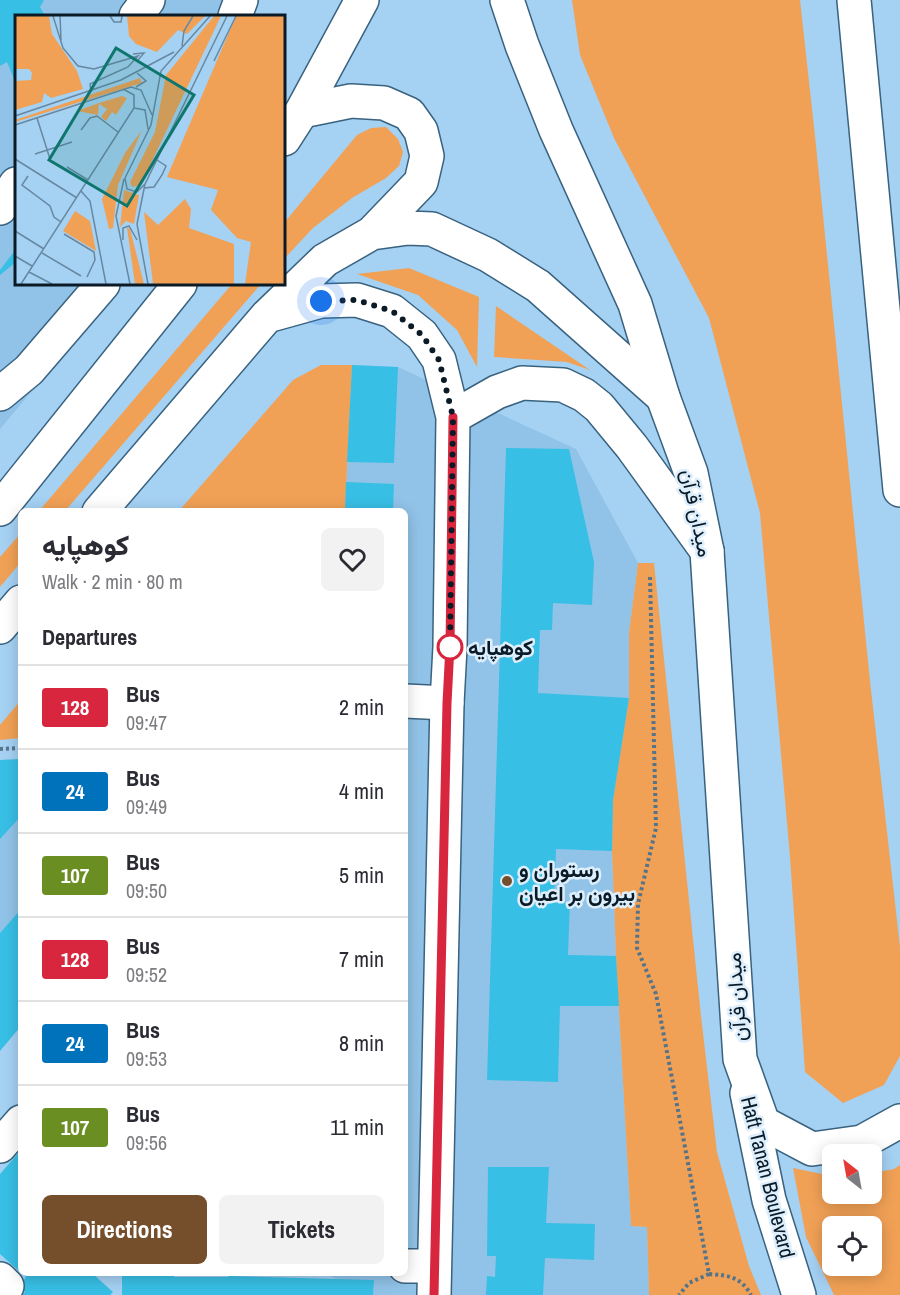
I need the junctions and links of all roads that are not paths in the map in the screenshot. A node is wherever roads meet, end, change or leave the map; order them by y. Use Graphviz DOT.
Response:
graph roads {
  1 [pos="148,0"];
  2 [pos="240,0"];
  3 [pos="362,0"];
  4 [pos="507,0"];
  5 [pos="854,0"];
  6 [pos="137,15"];
  7 [pos="235,15"];
  8 [pos="302,111"];
  9 [pos="285,137"];
  10 [pos="15,186"];
  11 [pos="0,208"];
  12 [pos="372,233"];
  13 [pos="102,285"];
  14 [pos="179,285"];
  15 [pos="267,316"];
  16 [pos="0,394"];
  17 [pos="663,397"];
  18 [pos="453,417"];
  19 [pos="900,490"];
  20 [pos="2,502"];
  21 [pos="102,508"];
  22 [pos="707,551"];
  23 [pos="18,606"];
  24 [pos="0,627"];
  25 [pos="408,701"];
  26 [pos="447,703"];
  27 [pos="740,1059"];
  28 [pos="900,1121"];
  29 [pos="18,1125"];
  30 [pos="0,1146"];
  31 [pos="424,1276"];
  32 [pos="799,1295"];
  1 -- 6 [label="main road"];
  2 -- 7 [label="main road"];
  3 -- 8 [label="main road"];
  4 -- 17 [label="main road, میدان قرآن"];
  5 -- 19 [label="main road"];
  8 -- 9 [label="main road"];
  8 -- 12 [label="main road"];
  10 -- 11 [label="main road"];
  12 -- 15 [label="main road"];
  12 -- 17 [label="main road"];
  13 -- 16 [label="main road"];
  14 -- 20 [label="main road"];
  15 -- 18 [label="main road"];
  15 -- 21 [label="main road"];
  17 -- 22 [label="main road, میدان قرآن"];
  18 -- 22 [label="main road"];
  18 -- 26 [label="main road"];
  22 -- 27 [label="main road, میدان قرآن"];
  23 -- 24 [label="main road"];
  25 -- 26 [label="main road"];
  26 -- 31 [label="main road"];
  27 -- 28 [label="main road"];
  27 -- 32 [label="main road, Haft Tanan Boulevard"];
  29 -- 30 [label="main road"];
}
